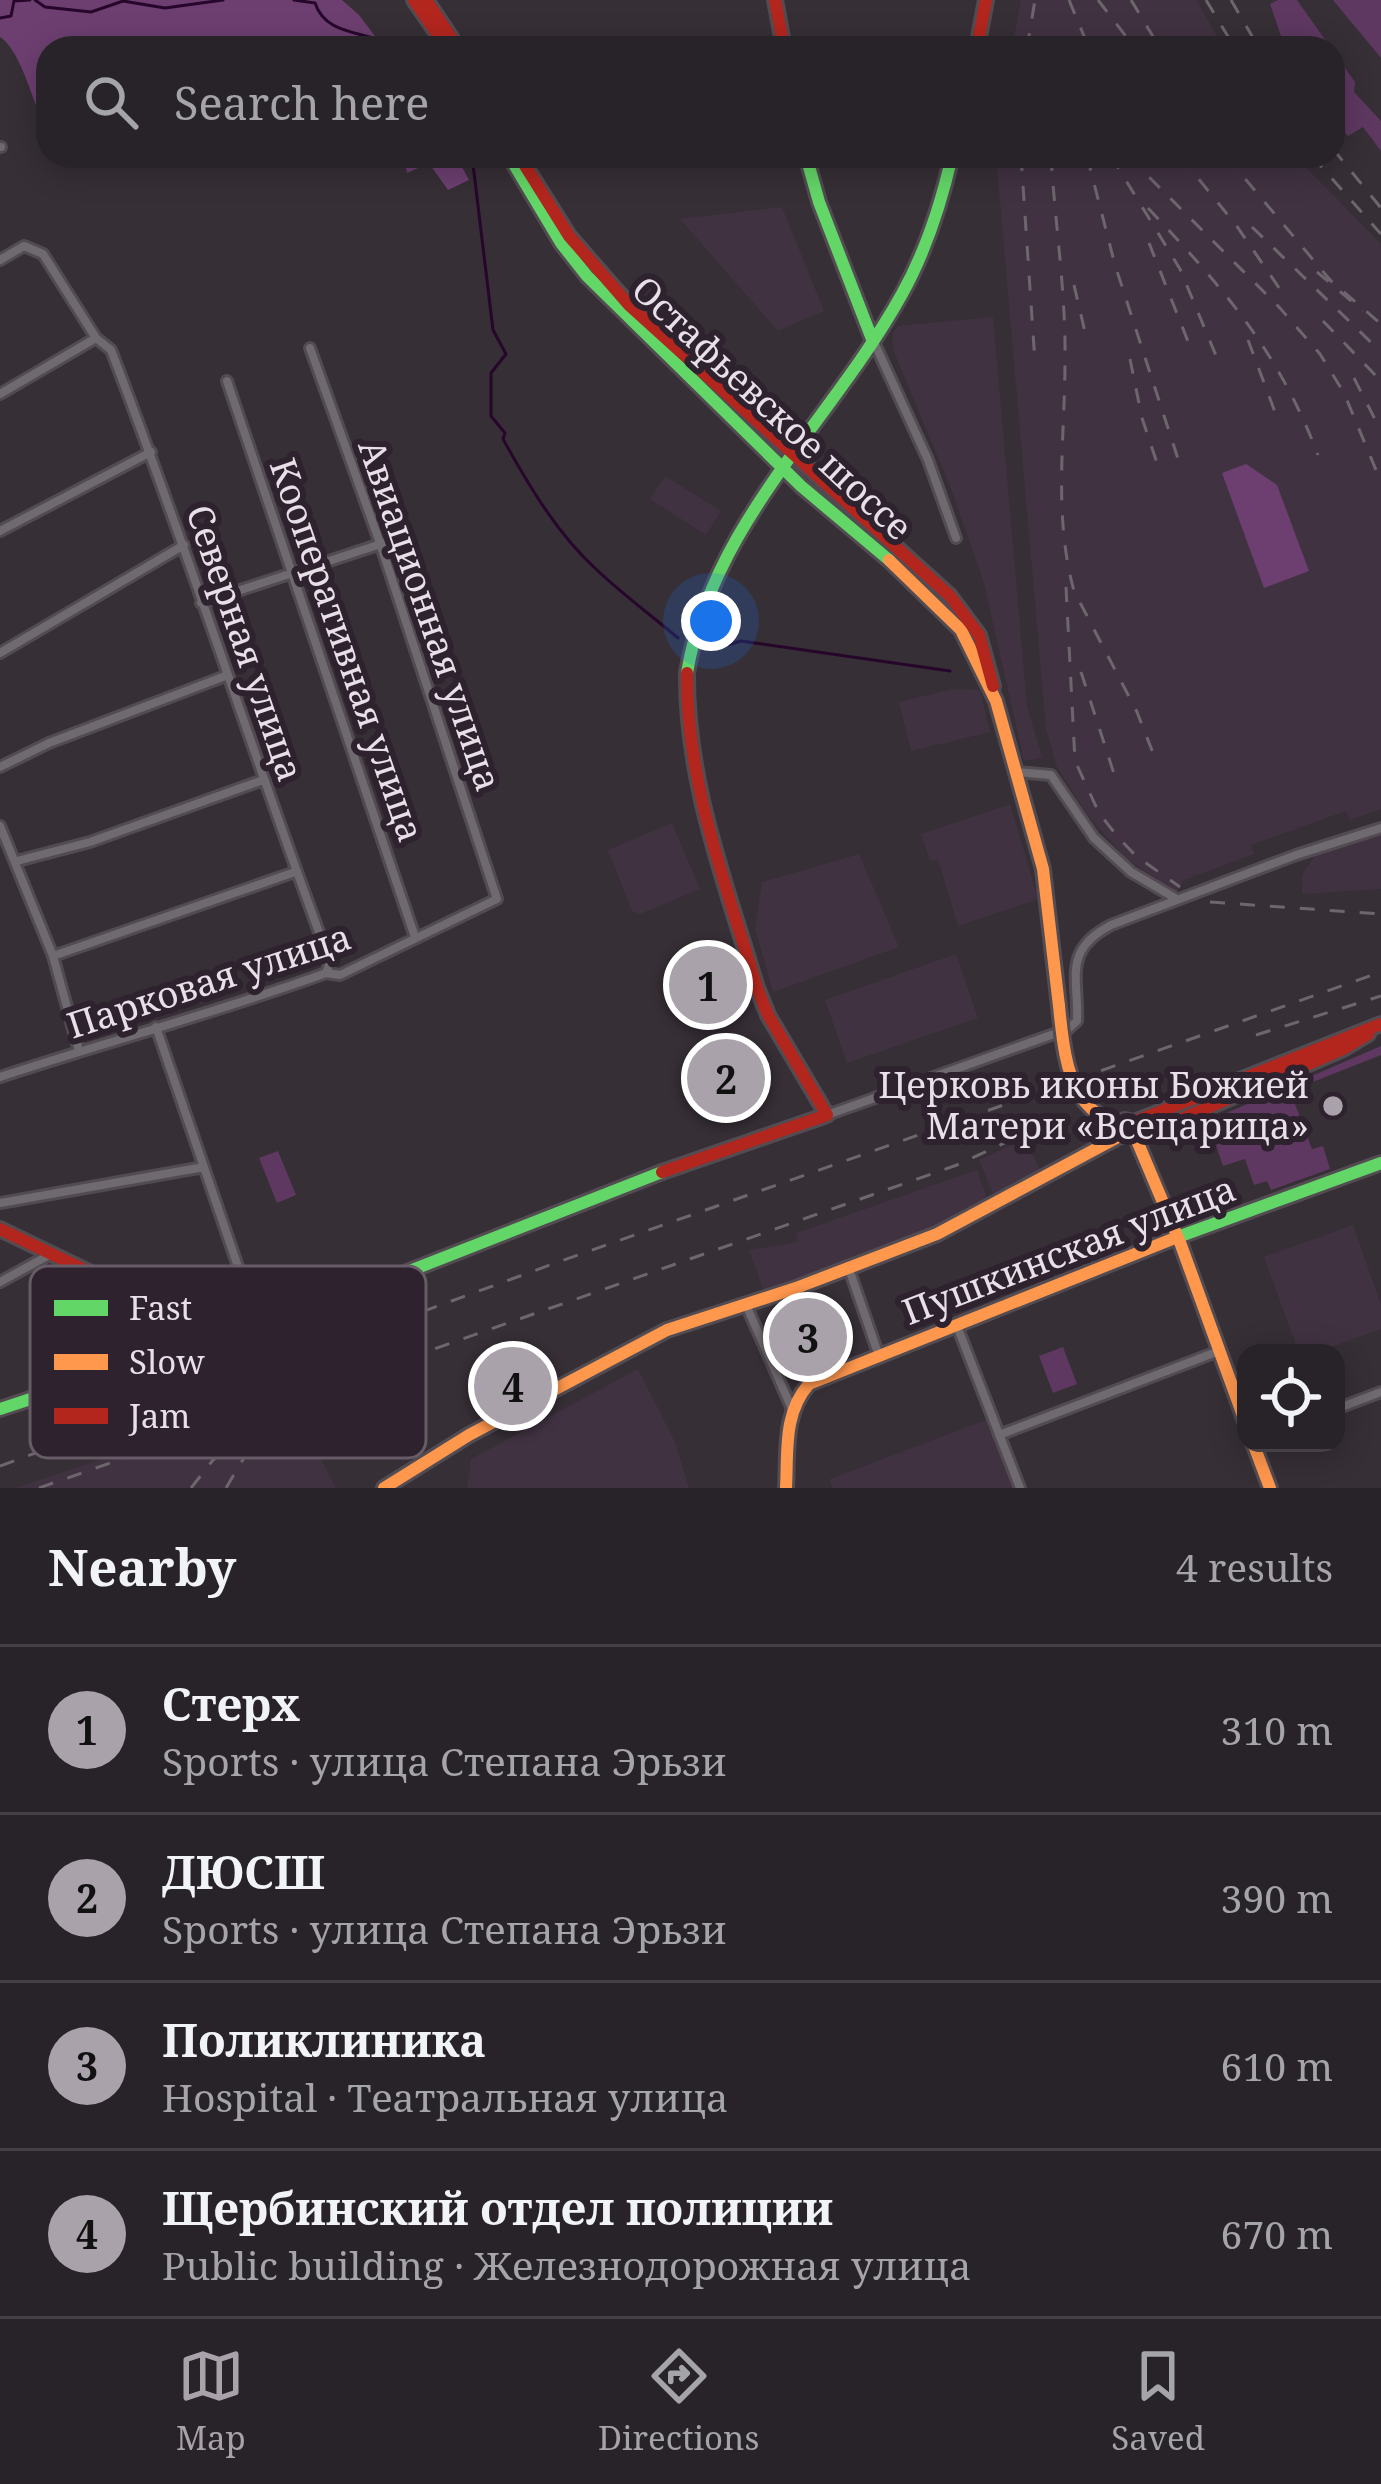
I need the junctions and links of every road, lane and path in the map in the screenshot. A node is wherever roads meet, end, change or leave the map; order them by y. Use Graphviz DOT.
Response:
graph roads {
  1 [pos="414,0"];
  2 [pos="426,0"];
  3 [pos="775,0"];
  4 [pos="986,0"];
  5 [pos="439,36"];
  6 [pos="450,36"];
  7 [pos="782,36"];
  8 [pos="979,36"];
  9 [pos="515,168"];
  10 [pos="526,168"];
  11 [pos="809,168"];
  12 [pos="949,168"];
  13 [pos="0,260"];
  14 [pos="857,301"];
  15 [pos="893,308"];
  16 [pos="96,338"];
  17 [pos="872,339"];
  18 [pos="310,349"];
  19 [pos="227,381"];
  20 [pos="0,394"];
  21 [pos="151,452"];
  22 [pos="787,462"];
  23 [pos="0,531"];
  24 [pos="956,538"];
  25 [pos="393,540"];
  26 [pos="380,543"];
  27 [pos="184,545"];
  28 [pos="292,574"];
  29 [pos="201,603"];
  30 [pos="0,653"];
  31 [pos="228,675"];
  32 [pos="0,767"];
  33 [pos="1017,772"];
  34 [pos="263,780"];
  35 [pos="0,826"];
  36 [pos="1381,829"];
  37 [pos="16,861"];
  38 [pos="296,872"];
  39 [pos="497,899"];
  40 [pos="1176,899"];
  41 [pos="416,937"];
  42 [pos="53,956"];
  43 [pos="326,973"];
  44 [pos="1381,1025"];
  45 [pos="156,1026"];
  46 [pos="79,1051"];
  47 [pos="0,1077"];
  48 [pos="826,1115"];
  49 [pos="1134,1129"];
  50 [pos="1381,1163"];
  51 [pos="204,1166"];
  52 [pos="0,1203"];
  53 [pos="0,1229"];
  54 [pos="1177,1237"];
  55 [pos="52,1253"];
  56 [pos="78,1266"];
  57 [pos="238,1266"];
  58 [pos="416,1266"];
  59 [pos="849,1269"];
  60 [pos="0,1282"];
  61 [pos="745,1304"];
  62 [pos="957,1326"];
  63 [pos="1219,1351"];
  64 [pos="880,1356"];
  65 [pos="1381,1392"];
  66 [pos="30,1399"];
  67 [pos="1237,1400"];
  68 [pos="1345,1406"];
  69 [pos="0,1409"];
  70 [pos="792,1409"];
  71 [pos="999,1436"];
  72 [pos="1256,1452"];
  73 [pos="384,1488"];
  74 [pos="786,1488"];
  75 [pos="1020,1488"];
  76 [pos="1270,1488"];
  1 -- 5 [label="main road"];
  2 -- 6 [label="main road"];
  3 -- 7 [label="main road"];
  4 -- 8 [label="main road"];
  9 -- 22 [label="main road, Остафьевское шоссе"];
  10 -- 22 [label="main road, Остафьевское шоссе"];
  11 -- 14 [label="main road"];
  12 -- 15 [label="main road"];
  13 -- 16 [label="street, Северная улица"];
  14 -- 15 [label="main road"];
  14 -- 17 [label="main road"];
  15 -- 17 [label="main road"];
  16 -- 20 [label="street"];
  16 -- 21 [label="street, Северная улица"];
  17 -- 22 [label="main road"];
  17 -- 24 [label="street"];
  18 -- 26 [label="street, Авиационная улица"];
  19 -- 28 [label="street, Кооперативная улица"];
  21 -- 23 [label="street"];
  21 -- 27 [label="street, Северная улица"];
  22 -- 33 [label="main road, Остафьевское шоссе"];
  22 -- 48 [label="main road"];
  25 -- 26 [label="street"];
  26 -- 28 [label="street"];
  26 -- 39 [label="street, Авиационная улица"];
  27 -- 29 [label="street, Северная улица"];
  27 -- 30 [label="street"];
  28 -- 29 [label="street"];
  28 -- 41 [label="street, Кооперативная улица"];
  29 -- 31 [label="street, Северная улица"];
  31 -- 32 [label="street"];
  31 -- 34 [label="street, Северная улица"];
  33 -- 40 [label="street"];
  33 -- 44 [label="main road, Остафьевское шоссе, bridge"];
  34 -- 37 [label="street"];
  34 -- 38 [label="street, Северная улица"];
  35 -- 37 [label="street"];
  36 -- 40 [label="street"];
  37 -- 42 [label="street"];
  38 -- 42 [label="street"];
  38 -- 43 [label="street, Северная улица"];
  39 -- 41 [label="street, Парковая улица"];
  40 -- 48 [label="street"];
  41 -- 43 [label="street, Парковая улица"];
  42 -- 46 [label="street"];
  43 -- 45 [label="street, Парковая улица"];
  44 -- 49 [label="main road"];
  45 -- 46 [label="street, Парковая улица"];
  45 -- 51 [label="street"];
  46 -- 47 [label="street, Парковая улица"];
  48 -- 58 [label="main road"];
  49 -- 54 [label="main road"];
  49 -- 59 [label="main road"];
  50 -- 54 [label="main road, Пушкинская улица"];
  51 -- 52 [label="street"];
  51 -- 57 [label="street"];
  53 -- 55 [label="main road"];
  54 -- 62 [label="main road, Пушкинская улица"];
  54 -- 63 [label="main road"];
  55 -- 56 [label="main road"];
  55 -- 60 [label="street"];
  59 -- 61 [label="main road"];
  59 -- 64 [label="street"];
  61 -- 70 [label="street"];
  61 -- 73 [label="main road"];
  62 -- 64 [label="main road, Пушкинская улица"];
  62 -- 71 [label="street"];
  63 -- 67 [label="main road"];
  63 -- 71 [label="street"];
  64 -- 70 [label="main road, Пушкинская улица"];
  65 -- 68 [label="street"];
  66 -- 69 [label="main road"];
  70 -- 74 [label="main road"];
  71 -- 75 [label="street"];
  72 -- 76 [label="main road"];
}
